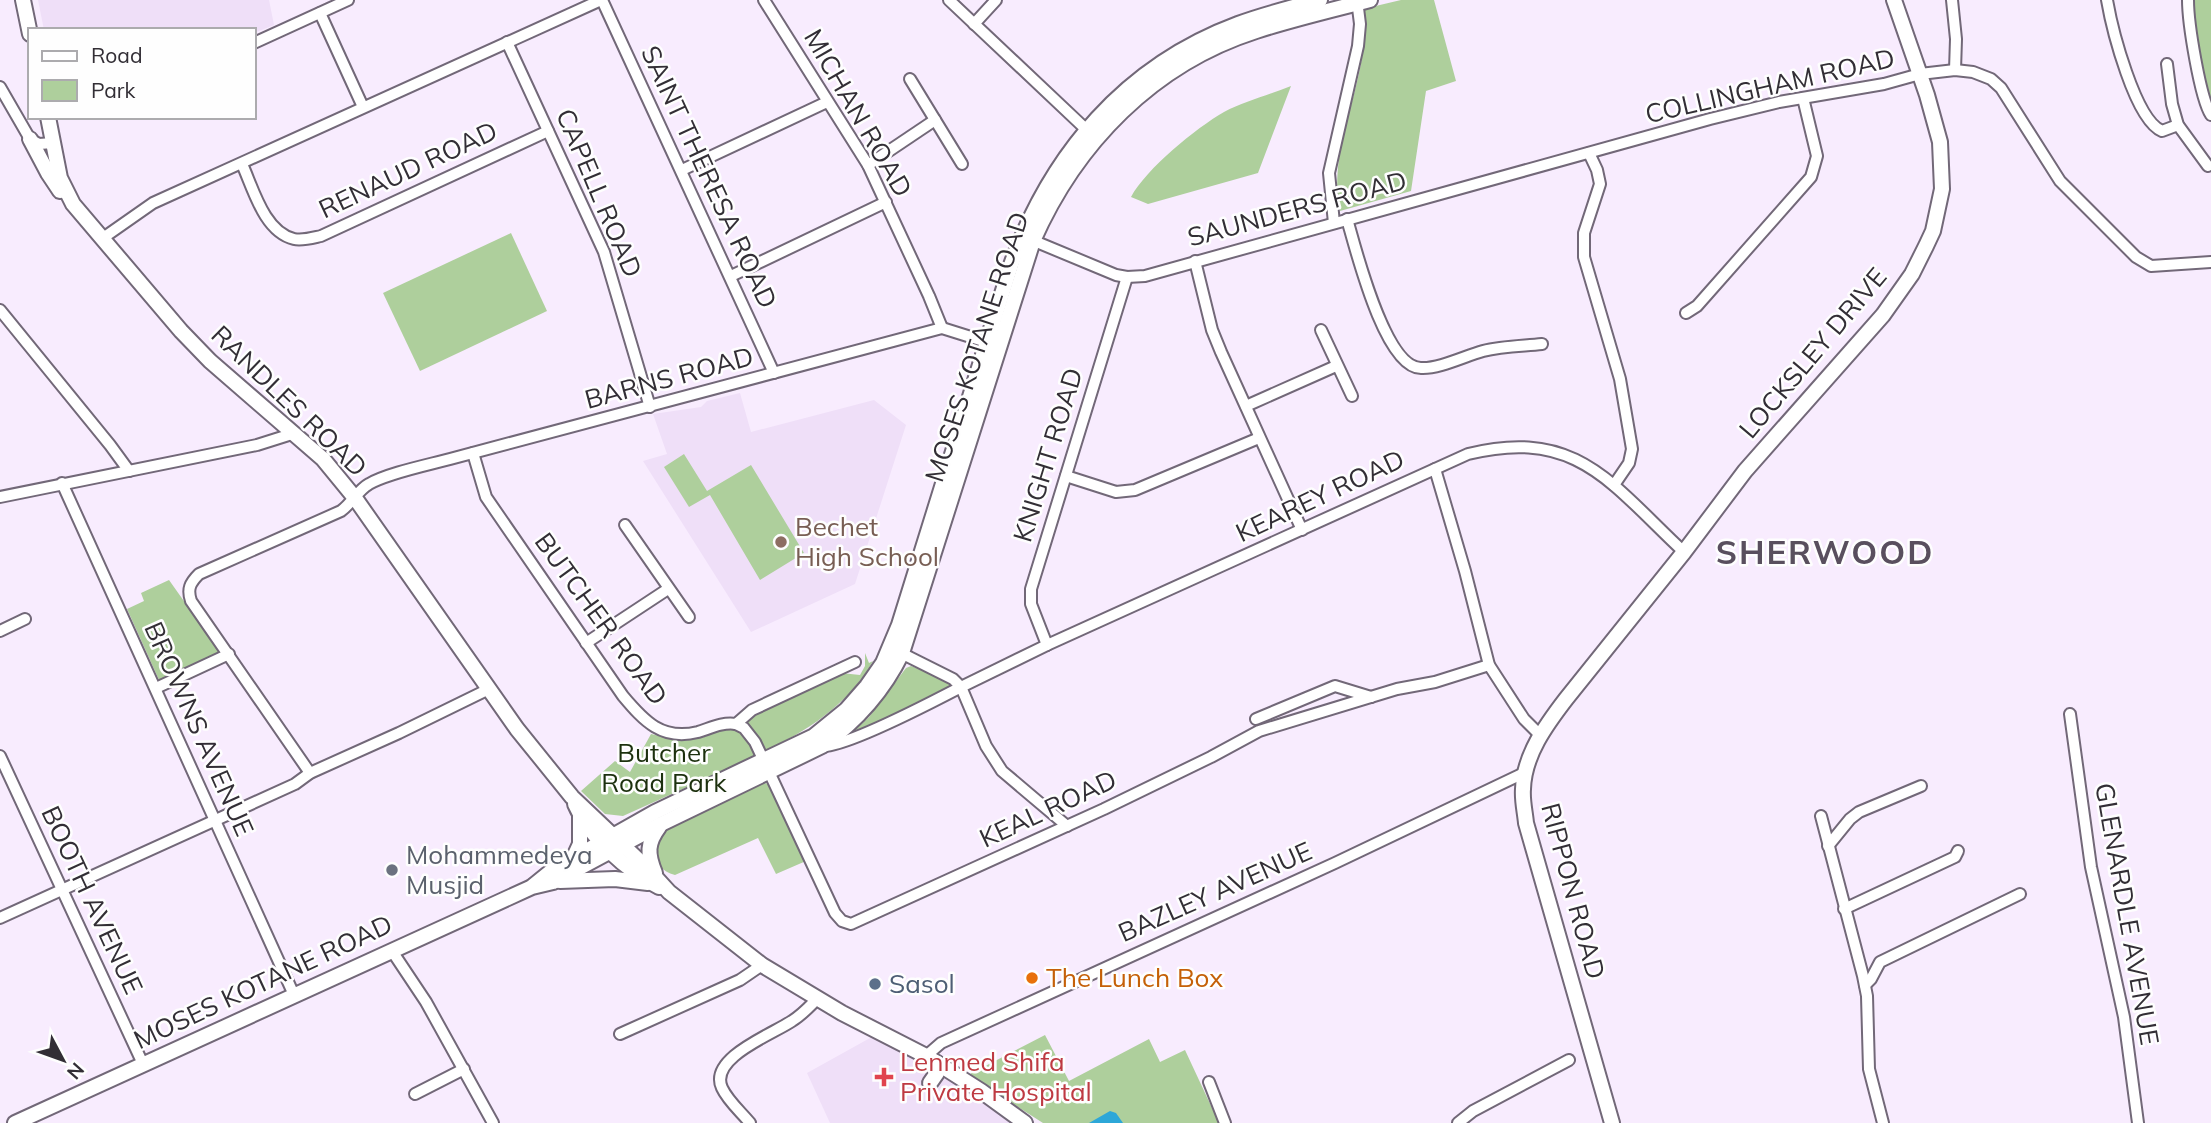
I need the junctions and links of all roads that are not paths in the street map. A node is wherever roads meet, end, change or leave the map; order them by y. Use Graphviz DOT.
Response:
graph roads {
  1 [pos="23,0"];
  2 [pos="348,0"];
  3 [pos="602,0"];
  4 [pos="764,0"];
  5 [pos="949,0"];
  6 [pos="996,0"];
  7 [pos="1320,0"];
  8 [pos="1952,0"];
  9 [pos="2107,0"];
  10 [pos="2188,0"];
  11 [pos="1361,1"];
  12 [pos="1896,2"];
  13 [pos="320,13"];
  14 [pos="974,24"];
  15 [pos="29,28"];
  16 [pos="507,41"];
  17 [pos="256,42"];
  18 [pos="2167,64"];
  19 [pos="1955,69"];
  20 [pos="1920,74"];
  21 [pos="910,79"];
  22 [pos="0,87"];
  23 [pos="1803,97"];
  24 [pos="827,102"];
  25 [pos="363,107"];
  26 [pos="2211,115"];
  27 [pos="48,119"];
  28 [pos="935,120"];
  29 [pos="2178,125"];
  30 [pos="548,131"];
  31 [pos="1091,134"];
  32 [pos="30,139"];
  33 [pos="53,143"];
  34 [pos="1589,153"];
  35 [pos="242,164"];
  36 [pos="868,164"];
  37 [pos="962,164"];
  38 [pos="2208,166"];
  39 [pos="682,170"];
  40 [pos="886,202"];
  41 [pos="74,204"];
  42 [pos="1348,219"];
  43 [pos="1334,223"];
  44 [pos="103,238"];
  45 [pos="1027,238"];
  46 [pos="1195,261"];
  47 [pos="2211,262"];
  48 [pos="731,275"];
  49 [pos="1127,277"];
  50 [pos="0,310"];
  51 [pos="1686,313"];
  52 [pos="942,328"];
  53 [pos="1321,330"];
  54 [pos="993,344"];
  55 [pos="1542,344"];
  56 [pos="1336,366"];
  57 [pos="774,373"];
  58 [pos="1352,396"];
  59 [pos="1246,406"];
  60 [pos="650,407"];
  61 [pos="295,433"];
  62 [pos="1259,438"];
  63 [pos="473,453"];
  64 [pos="1435,469"];
  65 [pos="129,471"];
  66 [pos="1066,476"];
  67 [pos="62,483"];
  68 [pos="1614,485"];
  69 [pos="0,497"];
  70 [pos="355,498"];
  71 [pos="625,524"];
  72 [pos="1302,530"];
  73 [pos="1684,552"];
  74 [pos="668,589"];
  75 [pos="689,617"];
  76 [pos="25,619"];
  77 [pos="0,631"];
  78 [pos="586,643"];
  79 [pos="1047,645"];
  80 [pos="896,651"];
  81 [pos="229,654"];
  82 [pos="855,662"];
  83 [pos="1489,665"];
  84 [pos="961,687"];
  85 [pos="156,688"];
  86 [pos="489,689"];
  87 [pos="1371,697"];
  88 [pos="2070,714"];
  89 [pos="1256,719"];
  90 [pos="736,723"];
  91 [pos="1541,736"];
  92 [pos="822,746"];
  93 [pos="0,756"];
  94 [pos="767,766"];
  95 [pos="310,772"];
  96 [pos="1524,773"];
  97 [pos="1921,786"];
  98 [pos="572,797"];
  99 [pos="580,816"];
  100 [pos="1821,816"];
  101 [pos="215,820"];
  102 [pos="661,824"];
  103 [pos="1067,826"];
  104 [pos="612,843"];
  105 [pos="1828,846"];
  106 [pos="1958,851"];
  107 [pos="574,857"];
  108 [pos="654,881"];
  109 [pos="553,882"];
  110 [pos="532,887"];
  111 [pos="62,890"];
  112 [pos="2020,894"];
  113 [pos="1844,909"];
  114 [pos="0,918"];
  115 [pos="392,951"];
  116 [pos="762,965"];
  117 [pos="1865,985"];
  118 [pos="295,995"];
  119 [pos="817,999"];
  120 [pos="620,1034"];
  121 [pos="932,1060"];
  122 [pos="1569,1060"];
  123 [pos="143,1064"];
  124 [pos="464,1069"];
  125 [pos="1209,1082"];
  126 [pos="930,1083"];
  127 [pos="415,1094"];
  128 [pos="15,1123"];
  129 [pos="493,1123"];
  130 [pos="750,1123"];
  131 [pos="1025,1123"];
  132 [pos="1225,1123"];
  133 [pos="1458,1123"];
  134 [pos="1612,1123"];
  135 [pos="1882,1123"];
  136 [pos="2138,1123"];
  1 -- 15 [label="street"];
  2 -- 13 [label="street"];
  3 -- 16 [label="street"];
  3 -- 39 [label="street, SAINT THERESA ROAD"];
  4 -- 24 [label="street, MICHAN ROAD"];
  5 -- 14 [label="street"];
  6 -- 14 [label="street"];
  7 -- 31 [label="street, MOSES KOTANE ROAD"];
  8 -- 19 [label="street"];
  9 -- 29 [label="street"];
  10 -- 26 [label="street"];
  11 -- 31 [label="street, MOSES KOTANE ROAD"];
  11 -- 43 [label="street"];
  12 -- 20 [label="street, LOCKSLEY DRIVE"];
  13 -- 17 [label="street"];
  13 -- 25 [label="street"];
  14 -- 31 [label="street"];
  16 -- 25 [label="street"];
  16 -- 30 [label="street, CAPELL ROAD"];
  18 -- 29 [label="street"];
  19 -- 20 [label="street, COLLINGHAM ROAD"];
  19 -- 47 [label="street"];
  20 -- 23 [label="street, COLLINGHAM ROAD"];
  20 -- 73 [label="street, LOCKSLEY DRIVE"];
  21 -- 28 [label="street"];
  22 -- 32 [label="street"];
  23 -- 34 [label="street, COLLINGHAM ROAD"];
  23 -- 51 [label="street"];
  24 -- 36 [label="street, MICHAN ROAD"];
  24 -- 39 [label="street"];
  25 -- 35 [label="street"];
  27 -- 33 [label="street, RANDLES ROAD"];
  28 -- 36 [label="street"];
  28 -- 37 [label="street"];
  29 -- 38 [label="street"];
  30 -- 35 [label="street, RENAUD ROAD"];
  30 -- 60 [label="street, CAPELL ROAD"];
  31 -- 45 [label="street, MOSES KOTANE ROAD"];
  32 -- 33 [label="street"];
  32 -- 41 [label="street"];
  33 -- 41 [label="street, RANDLES ROAD"];
  34 -- 42 [label="street, SAUNDERS ROAD"];
  34 -- 68 [label="street"];
  35 -- 44 [label="street"];
  36 -- 40 [label="street, MICHAN ROAD"];
  39 -- 48 [label="street, SAINT THERESA ROAD"];
  40 -- 48 [label="street"];
  40 -- 52 [label="street, MICHAN ROAD"];
  41 -- 44 [label="street, RANDLES ROAD"];
  42 -- 43 [label="street, SAUNDERS ROAD"];
  42 -- 55 [label="street"];
  43 -- 46 [label="street, SAUNDERS ROAD"];
  44 -- 61 [label="street, RANDLES ROAD"];
  45 -- 49 [label="street, SAUNDERS ROAD"];
  45 -- 54 [label="street, MOSES KOTANE ROAD"];
  46 -- 49 [label="street, SAUNDERS ROAD"];
  46 -- 59 [label="street"];
  48 -- 57 [label="street, SAINT THERESA ROAD"];
  49 -- 66 [label="street, KNIGHT ROAD"];
  50 -- 65 [label="street"];
  52 -- 54 [label="street"];
  52 -- 57 [label="street, BARNS ROAD"];
  53 -- 56 [label="street"];
  54 -- 80 [label="street, MOSES KOTANE ROAD"];
  56 -- 58 [label="street"];
  56 -- 59 [label="street"];
  57 -- 60 [label="street, BARNS ROAD"];
  59 -- 62 [label="street"];
  60 -- 63 [label="street, BARNS ROAD"];
  61 -- 65 [label="street"];
  61 -- 70 [label="street, RANDLES ROAD"];
  62 -- 66 [label="street"];
  62 -- 72 [label="street"];
  63 -- 70 [label="street, BARNS ROAD"];
  63 -- 78 [label="street, BUTCHER ROAD"];
  64 -- 68 [label="street, KEAREY ROAD"];
  64 -- 72 [label="street, KEAREY ROAD"];
  64 -- 83 [label="street"];
  65 -- 67 [label="street"];
  66 -- 79 [label="street, KNIGHT ROAD"];
  67 -- 69 [label="street"];
  67 -- 85 [label="street, BROWNS AVENUE"];
  68 -- 73 [label="street, KEAREY ROAD"];
  70 -- 81 [label="street, BARNS ROAD"];
  70 -- 86 [label="street, RANDLES ROAD"];
  71 -- 74 [label="street"];
  72 -- 79 [label="street, KEAREY ROAD"];
  73 -- 91 [label="street, RIPPON ROAD"];
  74 -- 75 [label="street"];
  74 -- 78 [label="street"];
  76 -- 77 [label="street"];
  78 -- 90 [label="street, BUTCHER ROAD"];
  79 -- 84 [label="street, KEAREY ROAD"];
  80 -- 84 [label="street"];
  80 -- 92 [label="street, MOSES KOTANE ROAD"];
  80 -- 94 [label="street, MOSES KOTANE ROAD"];
  81 -- 85 [label="street"];
  81 -- 95 [label="street"];
  82 -- 90 [label="street, BUTCHER ROAD"];
  83 -- 87 [label="street, KEAL ROAD"];
  83 -- 91 [label="street"];
  84 -- 92 [label="street, KEAREY ROAD"];
  84 -- 103 [label="street"];
  85 -- 101 [label="street, BROWNS AVENUE"];
  86 -- 95 [label="street"];
  86 -- 98 [label="street, RANDLES ROAD"];
  87 -- 89 [label="street"];
  87 -- 103 [label="street, KEAL ROAD"];
  88 -- 136 [label="street, GLENARDLE AVENUE"];
  90 -- 94 [label="street, KEAL ROAD"];
  91 -- 96 [label="street, RIPPON ROAD"];
  92 -- 94 [label="street, MOSES KOTANE ROAD"];
  93 -- 111 [label="street, BOOTH AVENUE"];
  94 -- 102 [label="street, MOSES KOTANE ROAD"];
  94 -- 103 [label="street, KEAL ROAD"];
  94 -- 104 [label="street, MOSES KOTANE ROAD"];
  95 -- 101 [label="street"];
  96 -- 121 [label="street, BAZLEY AVENUE"];
  96 -- 134 [label="street, RIPPON ROAD"];
  97 -- 105 [label="street"];
  98 -- 99 [label="street, RANDLES ROAD"];
  98 -- 104 [label="street, RANDLES ROAD"];
  99 -- 104 [label="street, RANDLES ROAD"];
  99 -- 107 [label="street"];
  100 -- 105 [label="street"];
  101 -- 111 [label="street"];
  101 -- 118 [label="street, BROWNS AVENUE"];
  102 -- 104 [label="street, MOSES KOTANE ROAD"];
  102 -- 108 [label="street"];
  104 -- 107 [label="street, MOSES KOTANE ROAD"];
  104 -- 108 [label="street, RANDLES ROAD"];
  104 -- 109 [label="street, MOSES KOTANE ROAD"];
  105 -- 113 [label="street"];
  106 -- 113 [label="street"];
  107 -- 110 [label="street, MOSES KOTANE ROAD"];
  108 -- 109 [label="street"];
  108 -- 116 [label="street, RANDLES ROAD"];
  109 -- 110 [label="street, MOSES KOTANE ROAD"];
  110 -- 115 [label="street, MOSES KOTANE ROAD"];
  111 -- 114 [label="street"];
  111 -- 123 [label="street, BOOTH AVENUE"];
  112 -- 117 [label="street"];
  113 -- 117 [label="street"];
  115 -- 118 [label="street, MOSES KOTANE ROAD"];
  115 -- 124 [label="street"];
  116 -- 119 [label="street, RANDLES ROAD"];
  116 -- 120 [label="street"];
  117 -- 135 [label="street"];
  118 -- 123 [label="street, MOSES KOTANE ROAD"];
  119 -- 121 [label="street, RANDLES ROAD"];
  119 -- 130 [label="street"];
  121 -- 126 [label="street"];
  121 -- 131 [label="street, RANDLES ROAD"];
  122 -- 133 [label="street"];
  123 -- 128 [label="street, MOSES KOTANE ROAD"];
  124 -- 127 [label="street"];
  124 -- 129 [label="street"];
  125 -- 132 [label="street"];
}
